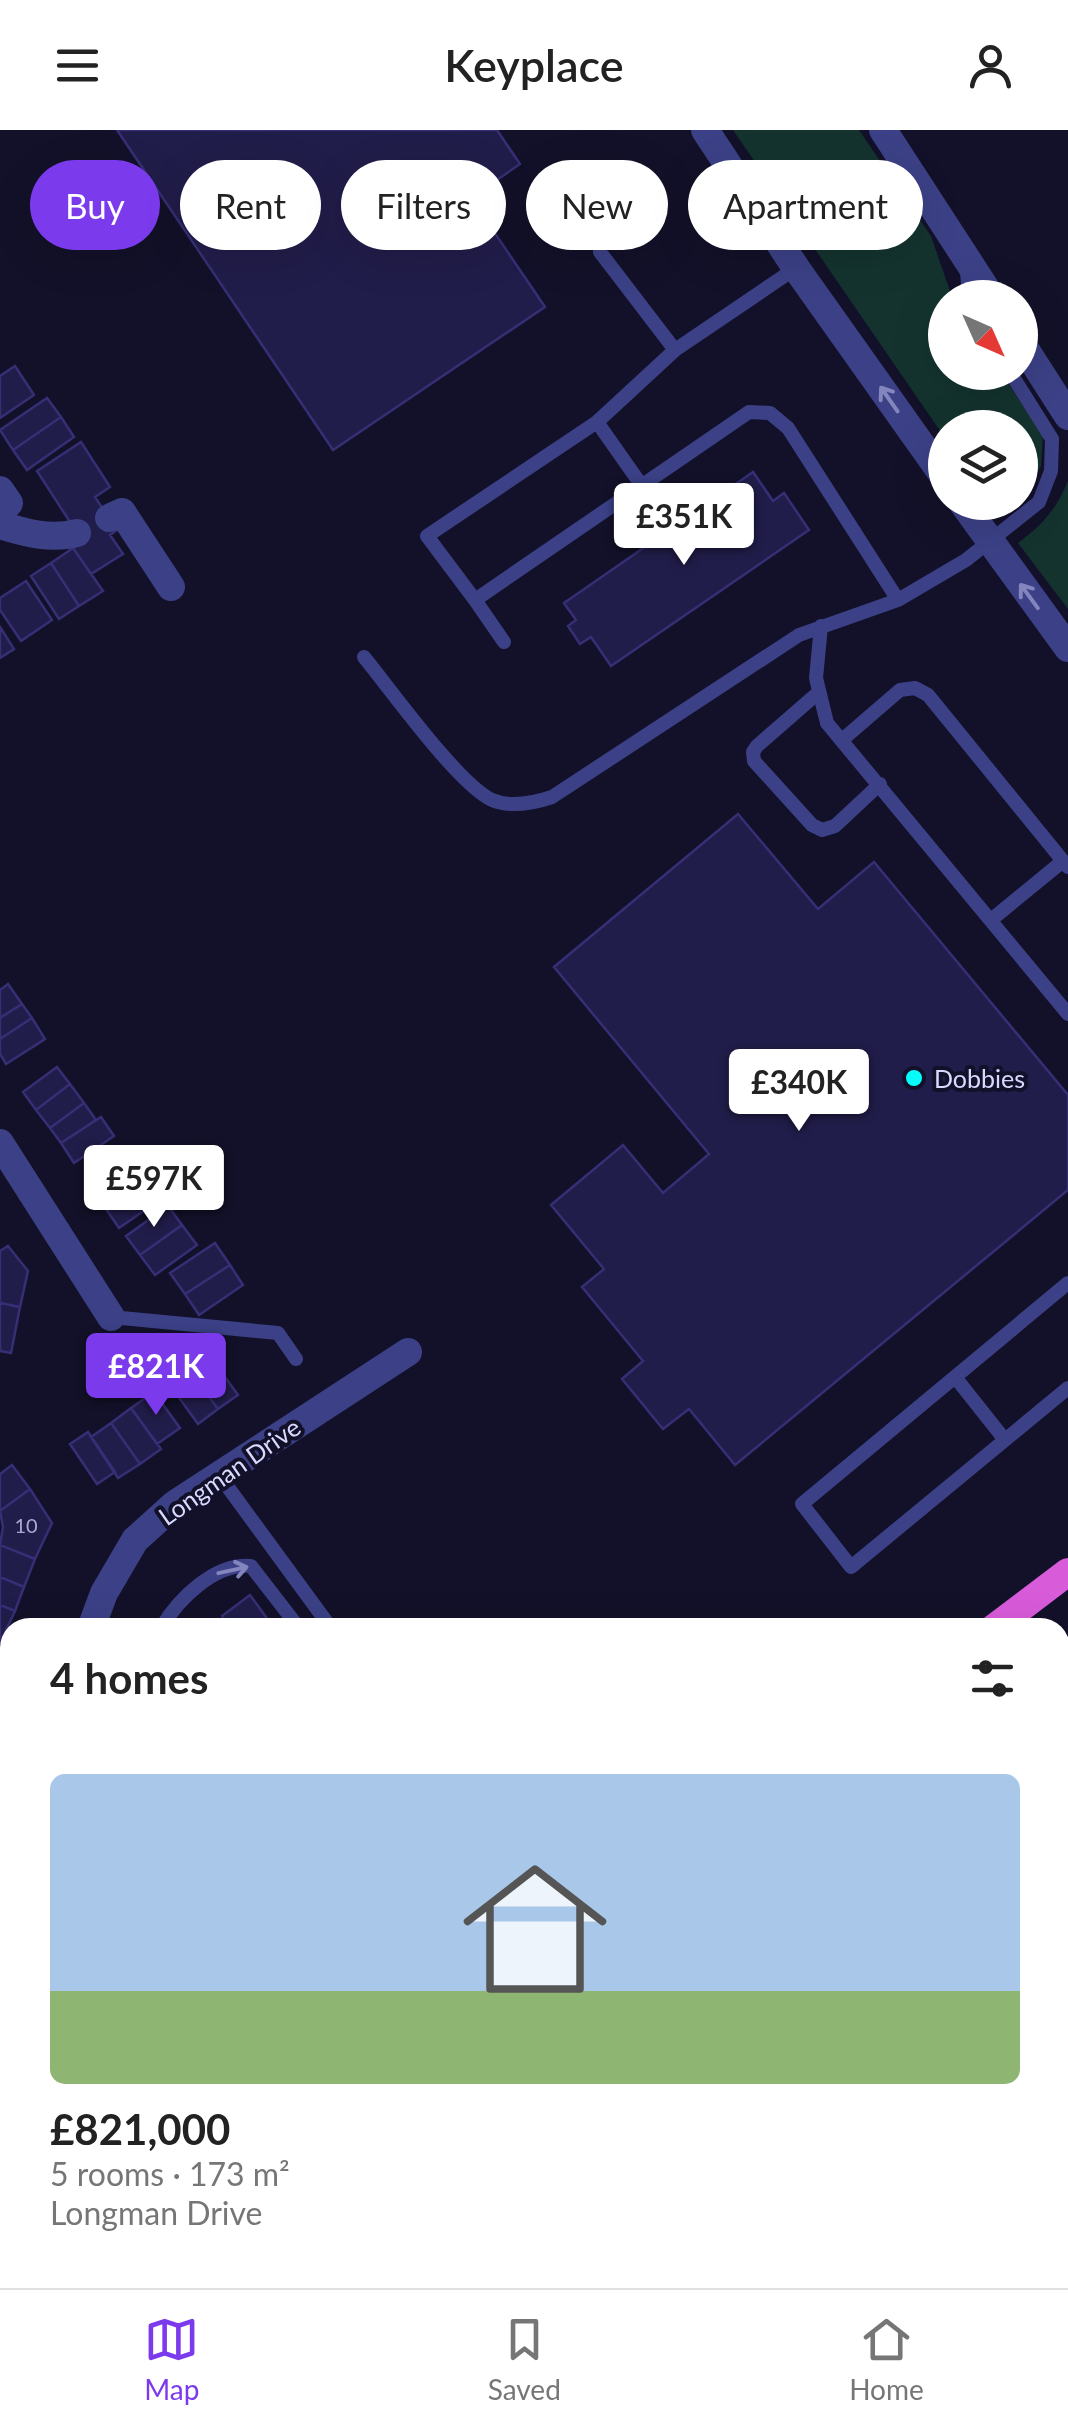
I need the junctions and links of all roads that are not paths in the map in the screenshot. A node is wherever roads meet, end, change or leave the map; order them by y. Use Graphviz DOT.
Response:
graph roads {
  1 [pos="706,130"];
  2 [pos="882,130"];
  3 [pos="600,250"];
  4 [pos="965,255"];
  5 [pos="796,268"];
  6 [pos="968,280"];
  7 [pos="981,280"];
  8 [pos="675,350"];
  9 [pos="1038,369"];
  10 [pos="1022,390"];
  11 [pos="1068,416"];
  12 [pos="597,422"];
  13 [pos="928,454"];
  14 [pos="642,486"];
  15 [pos="0,490"];
  16 [pos="0,512"];
  17 [pos="109,518"];
  18 [pos="975,520"];
  19 [pos="0,525"];
  20 [pos="77,534"];
  21 [pos="991,543"];
  22 [pos="170,587"];
  23 [pos="475,600"];
  24 [pos="898,600"];
  25 [pos="821,626"];
  26 [pos="504,642"];
  27 [pos="1068,648"];
  28 [pos="364,657"];
  29 [pos="820,692"];
  30 [pos="842,740"];
  31 [pos="880,784"];
  32 [pos="1066,864"];
  33 [pos="991,920"];
  34 [pos="1068,1014"];
  35 [pos="0,1143"];
  36 [pos="1068,1284"];
  37 [pos="112,1317"];
  38 [pos="408,1352"];
  39 [pos="296,1359"];
  40 [pos="955,1377"];
  41 [pos="1068,1388"];
  42 [pos="1005,1440"];
  43 [pos="219,1475"];
  44 [pos="1062,1578"];
  45 [pos="95,1618"];
  46 [pos="169,1618"];
  47 [pos="291,1618"];
  48 [pos="325,1618"];
  49 [pos="1008,1618"];
  1 -- 5 [label="street"];
  2 -- 4 [label="street"];
  3 -- 8 [label="lane"];
  4 -- 6 [label="lane"];
  4 -- 7 [label="street"];
  5 -- 8 [label="lane"];
  13 -- 5 [label="street, one-way"];
  8 -- 12 [label="lane"];
  9 -- 11 [label="street"];
  10 -- 21 [label="lane"];
  12 -- 14 [label="lane"];
  12 -- 23 [label="lane"];
  14 -- 23 [label="lane"];
  14 -- 24 [label="lane"];
  15 -- 16 [label="street"];
  17 -- 22 [label="street"];
  18 -- 21 [label="street"];
  19 -- 20 [label="street"];
  21 -- 24 [label="lane"];
  27 -- 21 [label="street, one-way"];
  23 -- 26 [label="lane"];
  24 -- 25 [label="lane"];
  25 -- 28 [label="lane"];
  25 -- 29 [label="lane"];
  29 -- 30 [label="lane"];
  29 -- 31 [label="lane"];
  30 -- 31 [label="lane"];
  30 -- 32 [label="lane"];
  31 -- 33 [label="lane"];
  32 -- 33 [label="lane"];
  33 -- 34 [label="lane"];
  35 -- 37 [label="street"];
  36 -- 40 [label="lane"];
  37 -- 39 [label="lane"];
  38 -- 43 [label="street, Longman Drive"];
  40 -- 42 [label="lane"];
  40 -- 42 [label="lane"];
  41 -- 42 [label="lane"];
  43 -- 45 [label="street, Longman Drive"];
  43 -- 48 [label="lane"];
  44 -- 49 [label="highway"];
  46 -- 47 [label="lane, one-way"];
}
